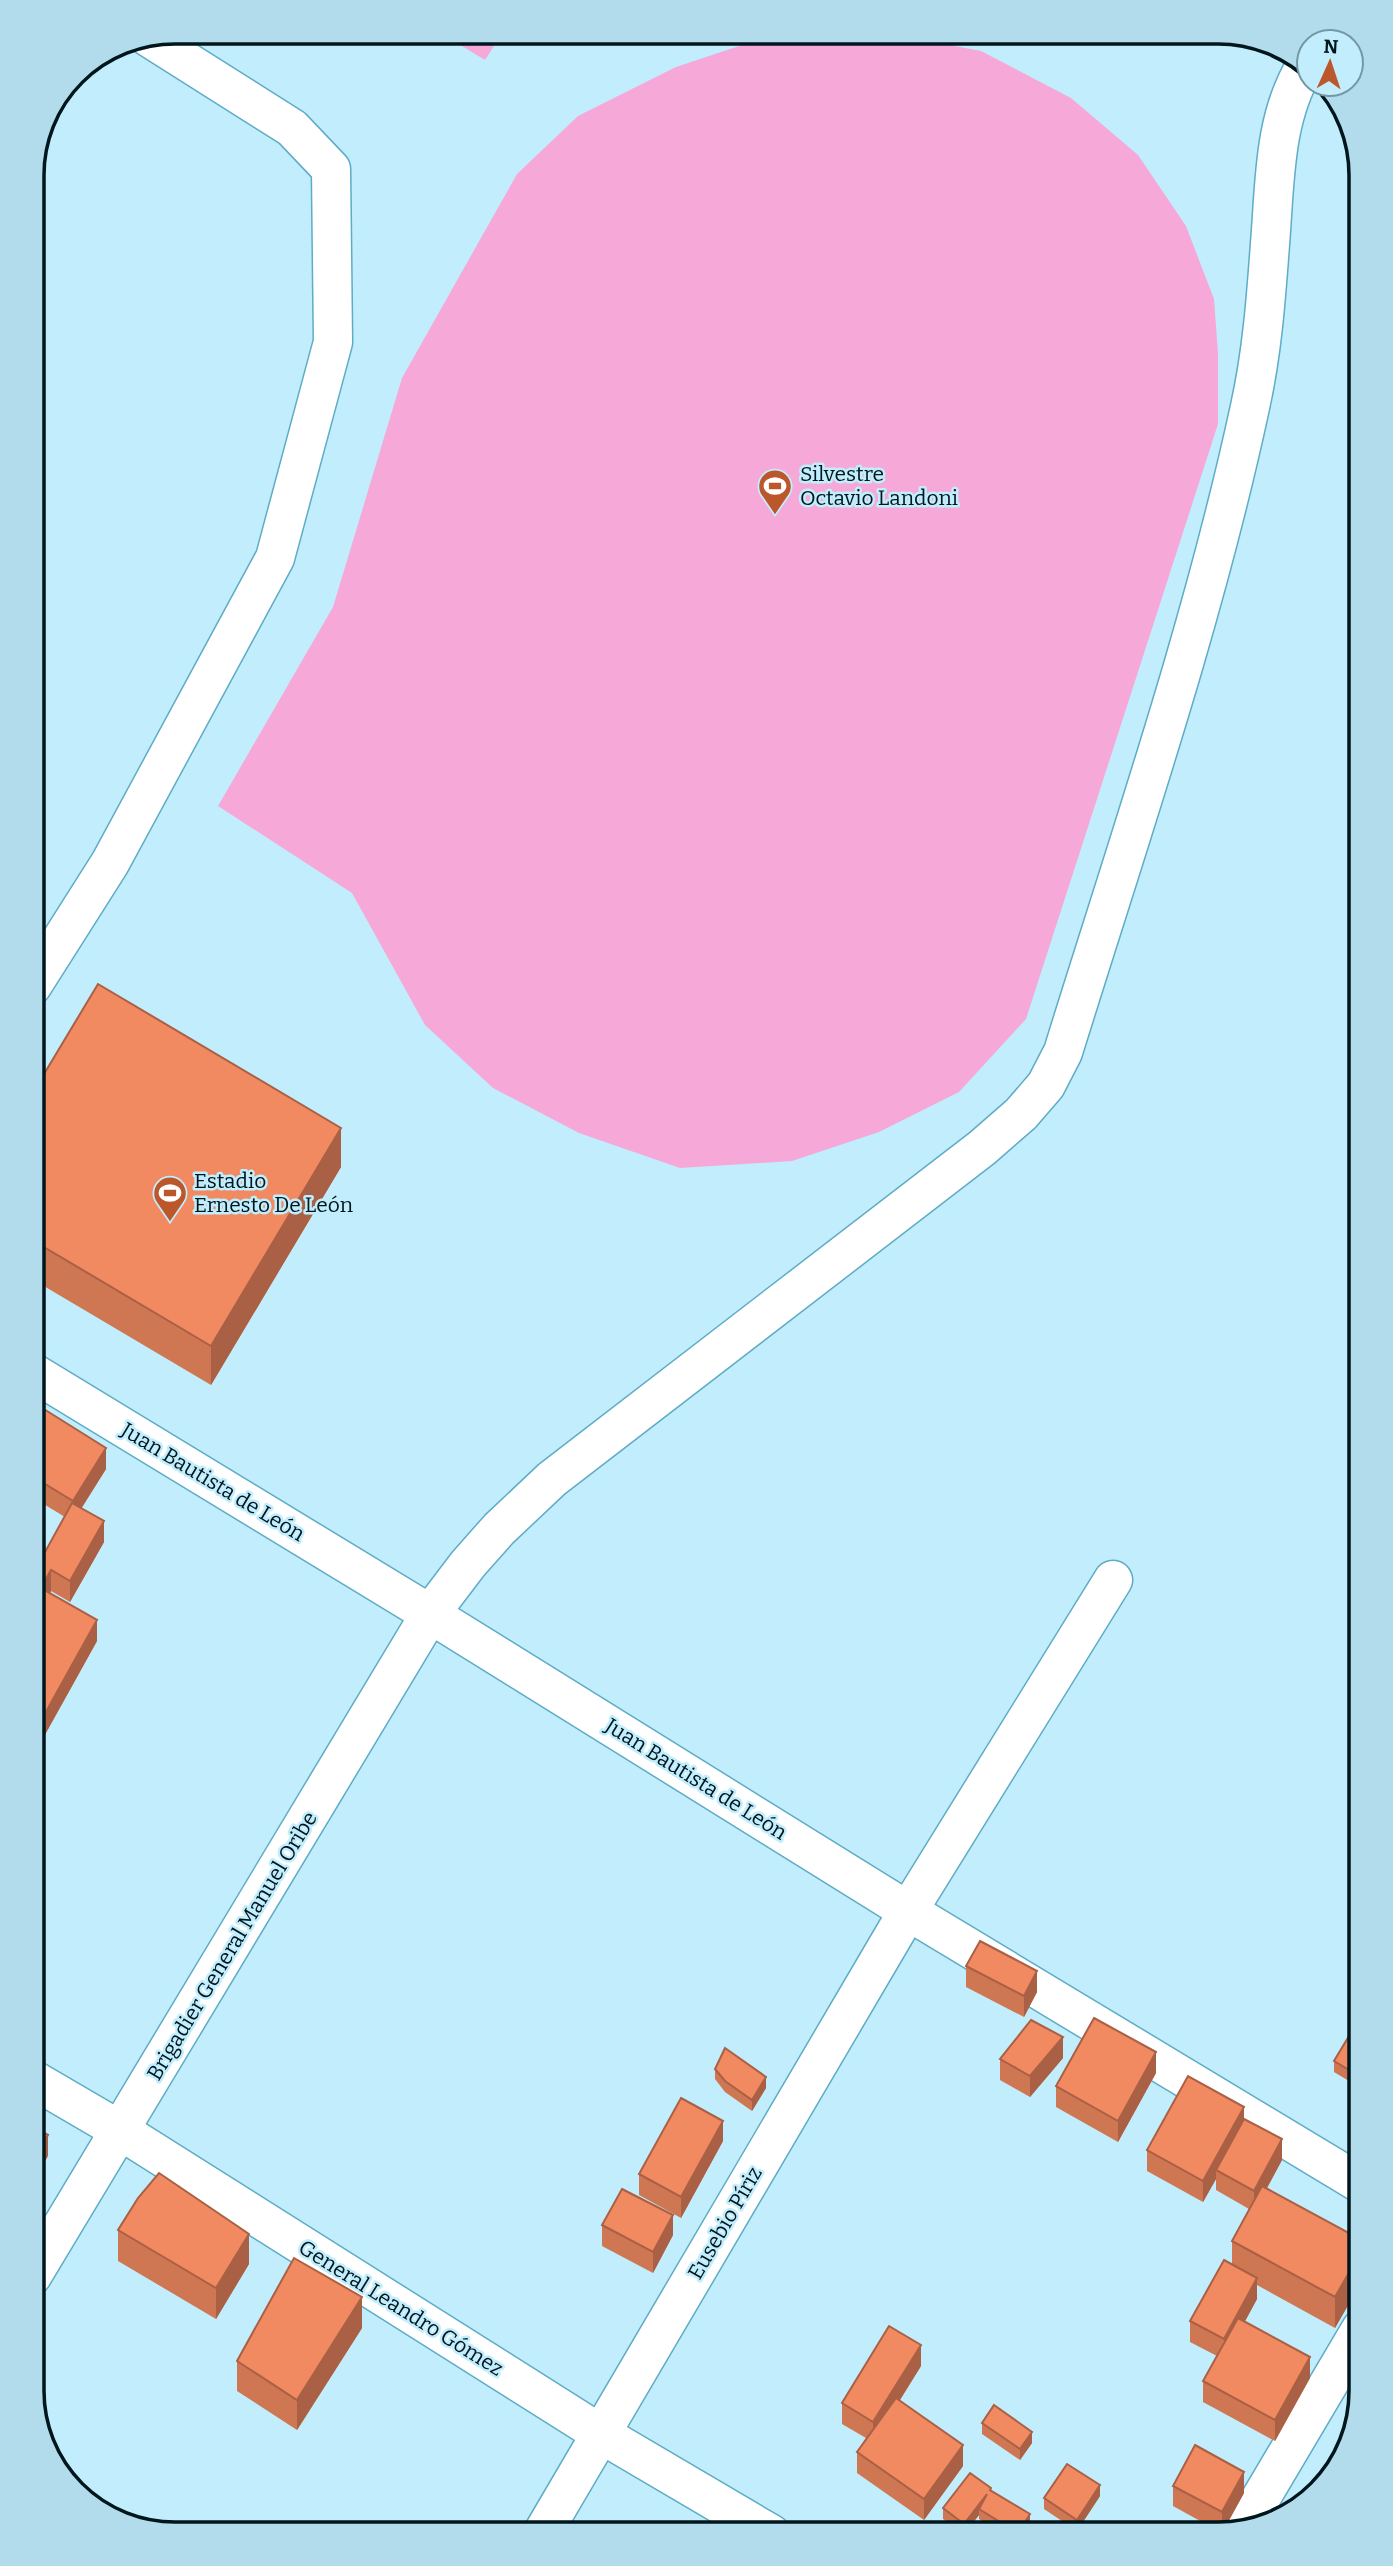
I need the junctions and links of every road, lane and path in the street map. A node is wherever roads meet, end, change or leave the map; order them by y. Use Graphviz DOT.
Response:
graph roads {
  1 [pos="160,45"];
  2 [pos="1295,87"];
  3 [pos="44,967"];
  4 [pos="44,1379"];
  5 [pos="1113,1580"];
  6 [pos="430,1614"];
  7 [pos="908,1911"];
  8 [pos="44,2086"];
  9 [pos="121,2131"];
  10 [pos="1349,2176"];
  11 [pos="44,2256"];
  12 [pos="1349,2351"];
  13 [pos="601,2434"];
  14 [pos="1249,2519"];
  15 [pos="549,2522"];
  16 [pos="751,2522"];
  1 -- 3 [label="street"];
  2 -- 6 [label="street, Brigadier General Manuel Oribe"];
  4 -- 6 [label="street, Juan Bautista de León"];
  5 -- 7 [label="street, Eusebio Píriz"];
  6 -- 7 [label="street, Juan Bautista de León"];
  6 -- 9 [label="street, Brigadier General Manuel Oribe"];
  7 -- 10 [label="street, Juan Bautista de León"];
  7 -- 13 [label="street, Eusebio Píriz"];
  8 -- 9 [label="street, General Leandro Gómez"];
  9 -- 11 [label="street, Brigadier General Manuel Oribe"];
  9 -- 13 [label="street, General Leandro Gómez"];
  12 -- 14 [label="street"];
  13 -- 15 [label="street, Eusebio Píriz"];
  13 -- 16 [label="street, General Leandro Gómez"];
}
